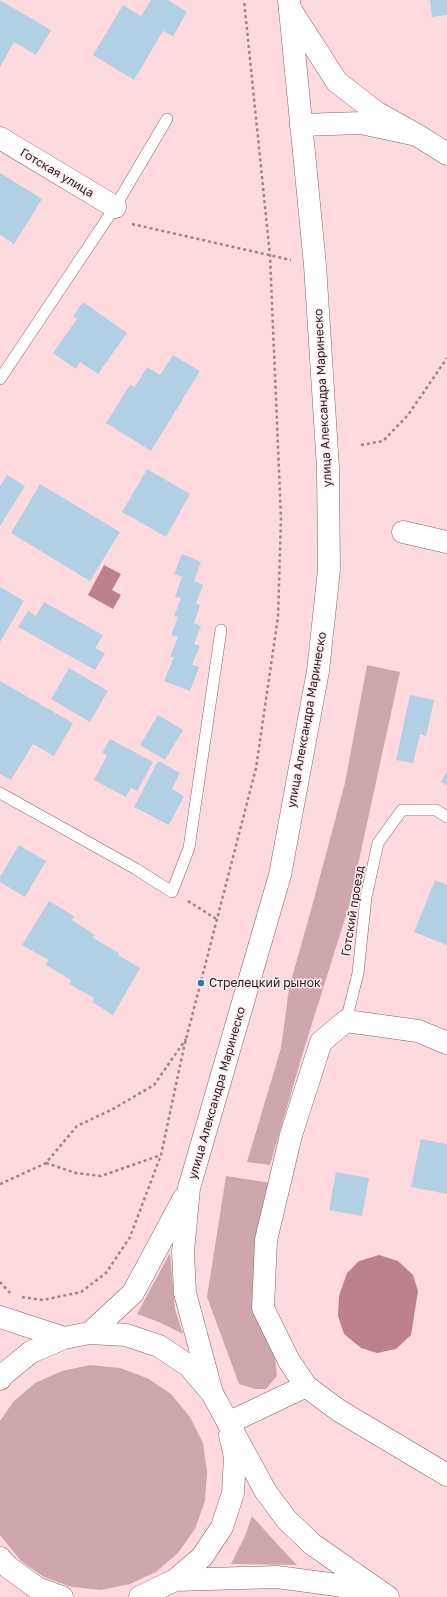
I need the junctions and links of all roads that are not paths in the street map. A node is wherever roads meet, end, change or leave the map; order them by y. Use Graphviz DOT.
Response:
graph roads {
  1 [pos="290,5"];
  2 [pos="167,119"];
  3 [pos="302,125"];
  4 [pos="417,135"];
  5 [pos="0,138"];
  6 [pos="447,154"];
  7 [pos="115,207"];
  8 [pos="0,379"];
  9 [pos="403,532"];
  10 [pos="447,542"];
  11 [pos="221,630"];
  12 [pos="0,793"];
  13 [pos="447,816"];
  14 [pos="346,1021"];
  15 [pos="447,1043"];
  16 [pos="189,1188"];
  17 [pos="0,1317"];
  18 [pos="90,1333"];
  19 [pos="64,1338"];
  20 [pos="0,1379"];
  21 [pos="306,1386"];
  22 [pos="212,1392"];
  23 [pos="228,1422"];
  24 [pos="447,1475"];
  25 [pos="0,1558"];
  26 [pos="175,1580"];
  27 [pos="387,1596"];
  28 [pos="62,1597"];
  29 [pos="142,1597"];
  1 -- 3 [label="main road, улица Александра Маринеско"];
  1 -- 4 [label="main road"];
  2 -- 7 [label="lane"];
  3 -- 4 [label="main road"];
  3 -- 16 [label="main road, улица Александра Маринеско"];
  4 -- 6 [label="main road"];
  5 -- 7 [label="main road, Готская улица"];
  7 -- 8 [label="lane"];
  9 -- 10 [label="main road"];
  11 -- 12 [label="lane"];
  13 -- 14 [label="lane, Готский проезд"];
  14 -- 15 [label="main road"];
  14 -- 21 [label="main road"];
  16 -- 18 [label="main road, улица Александра Маринеско"];
  16 -- 22 [label="main road, улица Александра Маринеско"];
  17 -- 19 [label="main road"];
  18 -- 19 [label="main road"];
  18 -- 22 [label="main road"];
  19 -- 20 [label="main road"];
  21 -- 23 [label="main road"];
  21 -- 24 [label="main road"];
  22 -- 23 [label="main road"];
  23 -- 26 [label="main road"];
  23 -- 27 [label="main road"];
  25 -- 28 [label="main road"];
  26 -- 27 [label="main road"];
  26 -- 29 [label="main road"];
}
